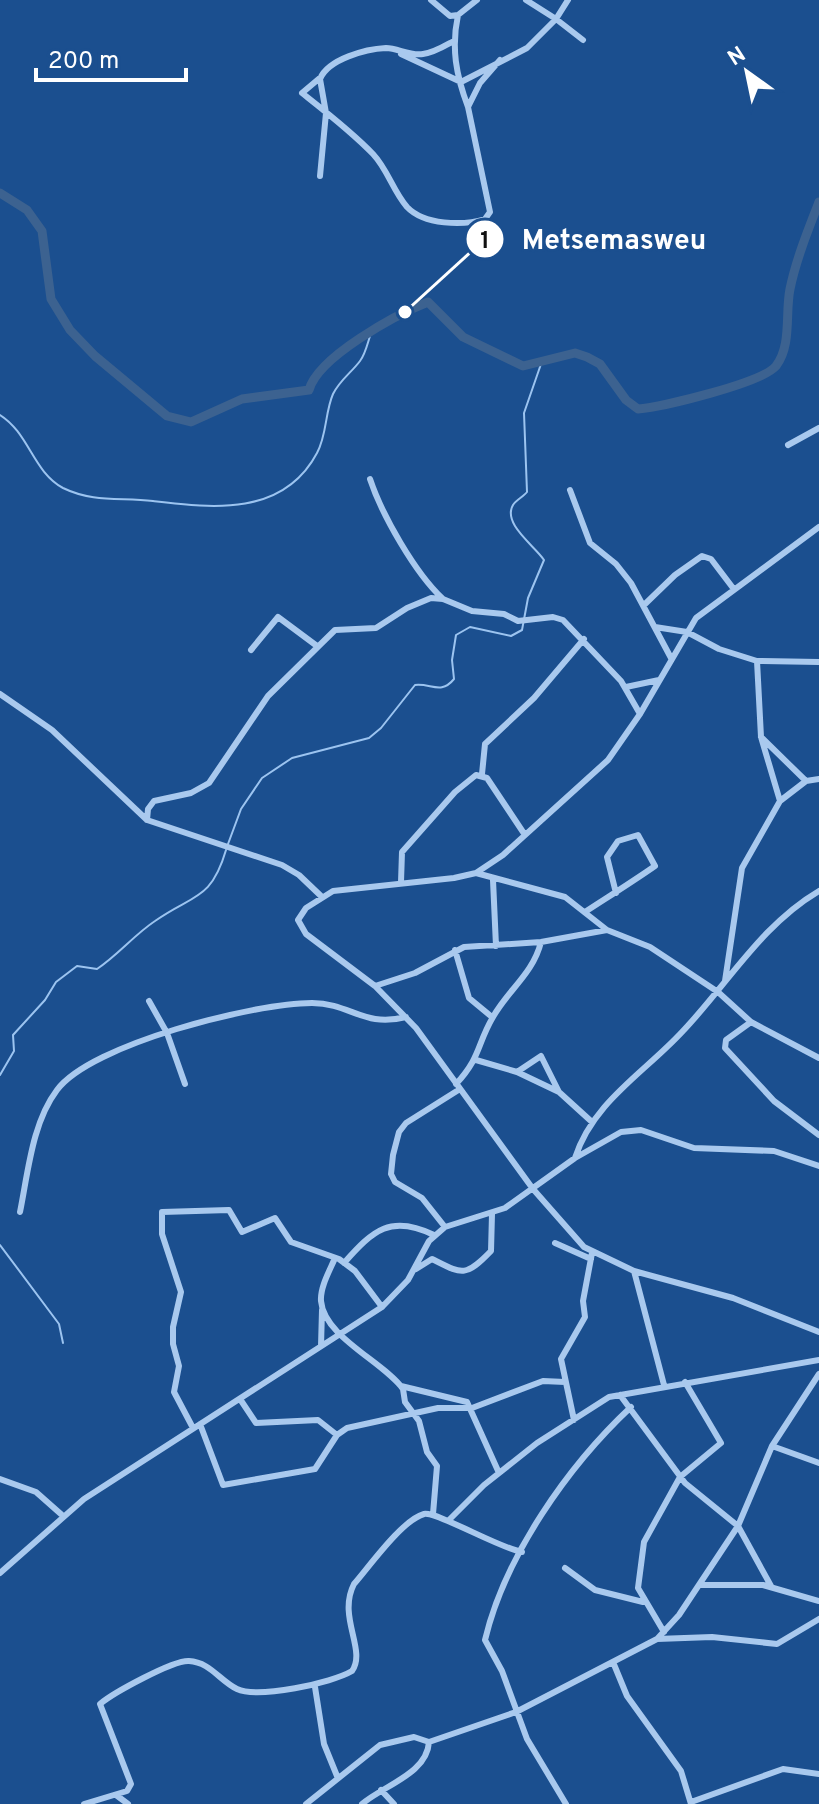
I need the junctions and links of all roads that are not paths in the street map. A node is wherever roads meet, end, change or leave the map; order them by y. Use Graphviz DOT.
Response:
graph roads {
  1 [pos="431,0"];
  2 [pos="477,0"];
  3 [pos="526,0"];
  4 [pos="568,0"];
  5 [pos="458,15"];
  6 [pos="556,19"];
  7 [pos="583,40"];
  8 [pos="452,42"];
  9 [pos="399,53"];
  10 [pos="500,60"];
  11 [pos="321,77"];
  12 [pos="459,82"];
  13 [pos="468,107"];
  14 [pos="326,113"];
  15 [pos="320,176"];
  16 [pos="819,428"];
  17 [pos="788,445"];
  18 [pos="370,479"];
  19 [pos="570,490"];
  20 [pos="819,527"];
  21 [pos="733,588"];
  22 [pos="443,599"];
  23 [pos="644,605"];
  24 [pos="655,627"];
  25 [pos="687,632"];
  26 [pos="584,639"];
  27 [pos="317,646"];
  28 [pos="251,650"];
  29 [pos="671,658"];
  30 [pos="757,661"];
  31 [pos="819,662"];
  32 [pos="659,680"];
  33 [pos="626,687"];
  34 [pos="0,694"];
  35 [pos="640,714"];
  36 [pos="761,737"];
  37 [pos="482,774"];
  38 [pos="819,779"];
  39 [pos="806,781"];
  40 [pos="780,801"];
  41 [pos="147,820"];
  42 [pos="525,835"];
  43 [pos="476,873"];
  44 [pos="493,880"];
  45 [pos="401,882"];
  46 [pos="819,891"];
  47 [pos="616,893"];
  48 [pos="321,896"];
  49 [pos="585,912"];
  50 [pos="607,930"];
  51 [pos="541,942"];
  52 [pos="496,946"];
  53 [pos="455,950"];
  54 [pos="724,984"];
  55 [pos="375,986"];
  56 [pos="718,992"];
  57 [pos="149,1001"];
  58 [pos="406,1017"];
  59 [pos="492,1017"];
  60 [pos="751,1022"];
  61 [pos="167,1033"];
  62 [pos="819,1058"];
  63 [pos="476,1060"];
  64 [pos="517,1072"];
  65 [pos="185,1084"];
  66 [pos="458,1086"];
  67 [pos="559,1092"];
  68 [pos="592,1122"];
  69 [pos="819,1135"];
  70 [pos="819,1156"];
  71 [pos="575,1158"];
  72 [pos="808,1162"];
  73 [pos="819,1166"];
  74 [pos="533,1189"];
  75 [pos="20,1212"];
  76 [pos="492,1214"];
  77 [pos="445,1227"];
  78 [pos="431,1238"];
  79 [pos="555,1243"];
  80 [pos="592,1256"];
  81 [pos="335,1258"];
  82 [pos="432,1259"];
  83 [pos="344,1263"];
  84 [pos="413,1271"];
  85 [pos="634,1271"];
  86 [pos="322,1306"];
  87 [pos="382,1307"];
  88 [pos="819,1332"];
  89 [pos="340,1334"];
  90 [pos="321,1346"];
  91 [pos="819,1360"];
  92 [pos="819,1374"];
  93 [pos="565,1382"];
  94 [pos="685,1382"];
  95 [pos="664,1385"];
  96 [pos="401,1386"];
  97 [pos="620,1395"];
  98 [pos="240,1399"];
  99 [pos="631,1407"];
  100 [pos="472,1408"];
  101 [pos="414,1413"];
  102 [pos="574,1420"];
  103 [pos="200,1424"];
  104 [pos="193,1428"];
  105 [pos="337,1435"];
  106 [pos="772,1446"];
  107 [pos="819,1463"];
  108 [pos="499,1473"];
  109 [pos="680,1477"];
  110 [pos="0,1479"];
  111 [pos="433,1514"];
  112 [pos="62,1515"];
  113 [pos="448,1521"];
  114 [pos="738,1526"];
  115 [pos="522,1552"];
  116 [pos="565,1568"];
  117 [pos="0,1573"];
  118 [pos="699,1585"];
  119 [pos="771,1586"];
  120 [pos="819,1601"];
  121 [pos="643,1602"];
  122 [pos="819,1619"];
  123 [pos="664,1632"];
  124 [pos="657,1639"];
  125 [pos="613,1662"];
  126 [pos="315,1687"];
  127 [pos="516,1712"];
  128 [pos="429,1742"];
  129 [pos="819,1774"];
  130 [pos="337,1776"];
  131 [pos="381,1790"];
  132 [pos="116,1795"];
  133 [pos="691,1803"];
  134 [pos="84,1804"];
  135 [pos="128,1804"];
  136 [pos="306,1804"];
  137 [pos="362,1804"];
  138 [pos="394,1804"];
  139 [pos="566,1804"];
  1 -- 5 [label="street"];
  2 -- 5 [label="street"];
  3 -- 6 [label="street"];
  4 -- 6 [label="street"];
  5 -- 8 [label="street"];
  6 -- 7 [label="street"];
  6 -- 10 [label="street"];
  8 -- 9 [label="street"];
  8 -- 12 [label="street"];
  9 -- 11 [label="street"];
  9 -- 12 [label="street"];
  10 -- 12 [label="street"];
  10 -- 13 [label="street"];
  11 -- 14 [label="street"];
  11 -- 14 [label="street"];
  12 -- 13 [label="street"];
  13 -- 14 [label="street"];
  14 -- 15 [label="street"];
  16 -- 17 [label="street"];
  18 -- 22 [label="street"];
  19 -- 23 [label="street"];
  20 -- 21 [label="street"];
  21 -- 23 [label="street"];
  21 -- 25 [label="street"];
  22 -- 26 [label="street"];
  22 -- 27 [label="street"];
  23 -- 24 [label="street"];
  24 -- 25 [label="street"];
  24 -- 29 [label="street"];
  25 -- 29 [label="street"];
  25 -- 30 [label="street"];
  26 -- 33 [label="street"];
  26 -- 37 [label="street"];
  27 -- 28 [label="street"];
  27 -- 41 [label="street"];
  29 -- 32 [label="street"];
  30 -- 31 [label="street"];
  30 -- 36 [label="street"];
  32 -- 33 [label="street"];
  32 -- 35 [label="street"];
  33 -- 35 [label="street"];
  34 -- 41 [label="street"];
  35 -- 42 [label="street"];
  36 -- 39 [label="street"];
  36 -- 40 [label="street"];
  37 -- 42 [label="street"];
  37 -- 45 [label="street"];
  38 -- 39 [label="street"];
  39 -- 40 [label="street"];
  40 -- 54 [label="street"];
  41 -- 48 [label="street"];
  42 -- 43 [label="street"];
  43 -- 44 [label="street"];
  43 -- 45 [label="street"];
  44 -- 49 [label="street"];
  44 -- 52 [label="street"];
  45 -- 48 [label="street"];
  46 -- 54 [label="street"];
  47 -- 47 [label="street"];
  47 -- 49 [label="street"];
  48 -- 55 [label="street"];
  49 -- 50 [label="street"];
  50 -- 51 [label="street"];
  50 -- 56 [label="street"];
  51 -- 52 [label="street"];
  51 -- 59 [label="street"];
  52 -- 53 [label="street"];
  53 -- 55 [label="street"];
  53 -- 59 [label="street"];
  54 -- 56 [label="street"];
  55 -- 58 [label="street"];
  56 -- 60 [label="street"];
  56 -- 68 [label="street"];
  57 -- 61 [label="street"];
  58 -- 61 [label="street"];
  58 -- 66 [label="street"];
  59 -- 63 [label="street"];
  60 -- 62 [label="street"];
  60 -- 69 [label="street"];
  61 -- 65 [label="street"];
  61 -- 75 [label="street"];
  63 -- 64 [label="street"];
  63 -- 66 [label="street"];
  64 -- 67 [label="street"];
  64 -- 67 [label="street"];
  66 -- 74 [label="street"];
  66 -- 77 [label="street"];
  67 -- 68 [label="street"];
  68 -- 71 [label="street"];
  70 -- 72 [label="street"];
  71 -- 72 [label="street"];
  71 -- 74 [label="street"];
  72 -- 73 [label="street"];
  74 -- 76 [label="street"];
  74 -- 80 [label="street"];
  76 -- 77 [label="street"];
  76 -- 82 [label="street"];
  77 -- 78 [label="street"];
  78 -- 82 [label="street"];
  78 -- 83 [label="street"];
  78 -- 84 [label="street"];
  79 -- 80 [label="street"];
  80 -- 85 [label="street"];
  80 -- 93 [label="street"];
  81 -- 83 [label="street"];
  81 -- 86 [label="street"];
  81 -- 104 [label="street"];
  82 -- 84 [label="street"];
  83 -- 87 [label="street"];
  84 -- 87 [label="street"];
  85 -- 88 [label="street"];
  85 -- 95 [label="street"];
  86 -- 89 [label="street"];
  86 -- 90 [label="street"];
  87 -- 89 [label="street"];
  89 -- 90 [label="street"];
  89 -- 96 [label="street"];
  90 -- 98 [label="street"];
  91 -- 94 [label="street"];
  92 -- 106 [label="street"];
  93 -- 100 [label="street"];
  93 -- 102 [label="street"];
  94 -- 95 [label="street"];
  94 -- 109 [label="street"];
  95 -- 97 [label="street"];
  96 -- 100 [label="street"];
  96 -- 101 [label="street"];
  97 -- 99 [label="street"];
  97 -- 102 [label="street"];
  98 -- 103 [label="street"];
  98 -- 105 [label="street"];
  99 -- 109 [label="street"];
  99 -- 115 [label="street"];
  100 -- 101 [label="street"];
  100 -- 108 [label="street"];
  101 -- 105 [label="street"];
  101 -- 111 [label="street"];
  102 -- 108 [label="street"];
  103 -- 104 [label="street"];
  103 -- 105 [label="street"];
  104 -- 112 [label="street"];
  106 -- 107 [label="street"];
  106 -- 114 [label="street"];
  108 -- 113 [label="street"];
  109 -- 114 [label="street"];
  109 -- 121 [label="street"];
  110 -- 112 [label="street"];
  111 -- 113 [label="street"];
  111 -- 126 [label="street"];
  112 -- 117 [label="street"];
  113 -- 115 [label="street"];
  114 -- 118 [label="street"];
  114 -- 119 [label="street"];
  115 -- 127 [label="street"];
  116 -- 121 [label="street"];
  118 -- 119 [label="street"];
  118 -- 123 [label="street"];
  119 -- 120 [label="street"];
  121 -- 123 [label="street"];
  122 -- 124 [label="street"];
  123 -- 124 [label="street"];
  124 -- 125 [label="street"];
  125 -- 127 [label="street"];
  125 -- 133 [label="street"];
  126 -- 130 [label="street"];
  126 -- 132 [label="street"];
  127 -- 128 [label="street"];
  127 -- 139 [label="street"];
  128 -- 130 [label="street"];
  128 -- 131 [label="street"];
  129 -- 133 [label="street"];
  130 -- 136 [label="street"];
  131 -- 137 [label="street"];
  131 -- 138 [label="street"];
  132 -- 134 [label="street"];
  132 -- 135 [label="street"];
}
